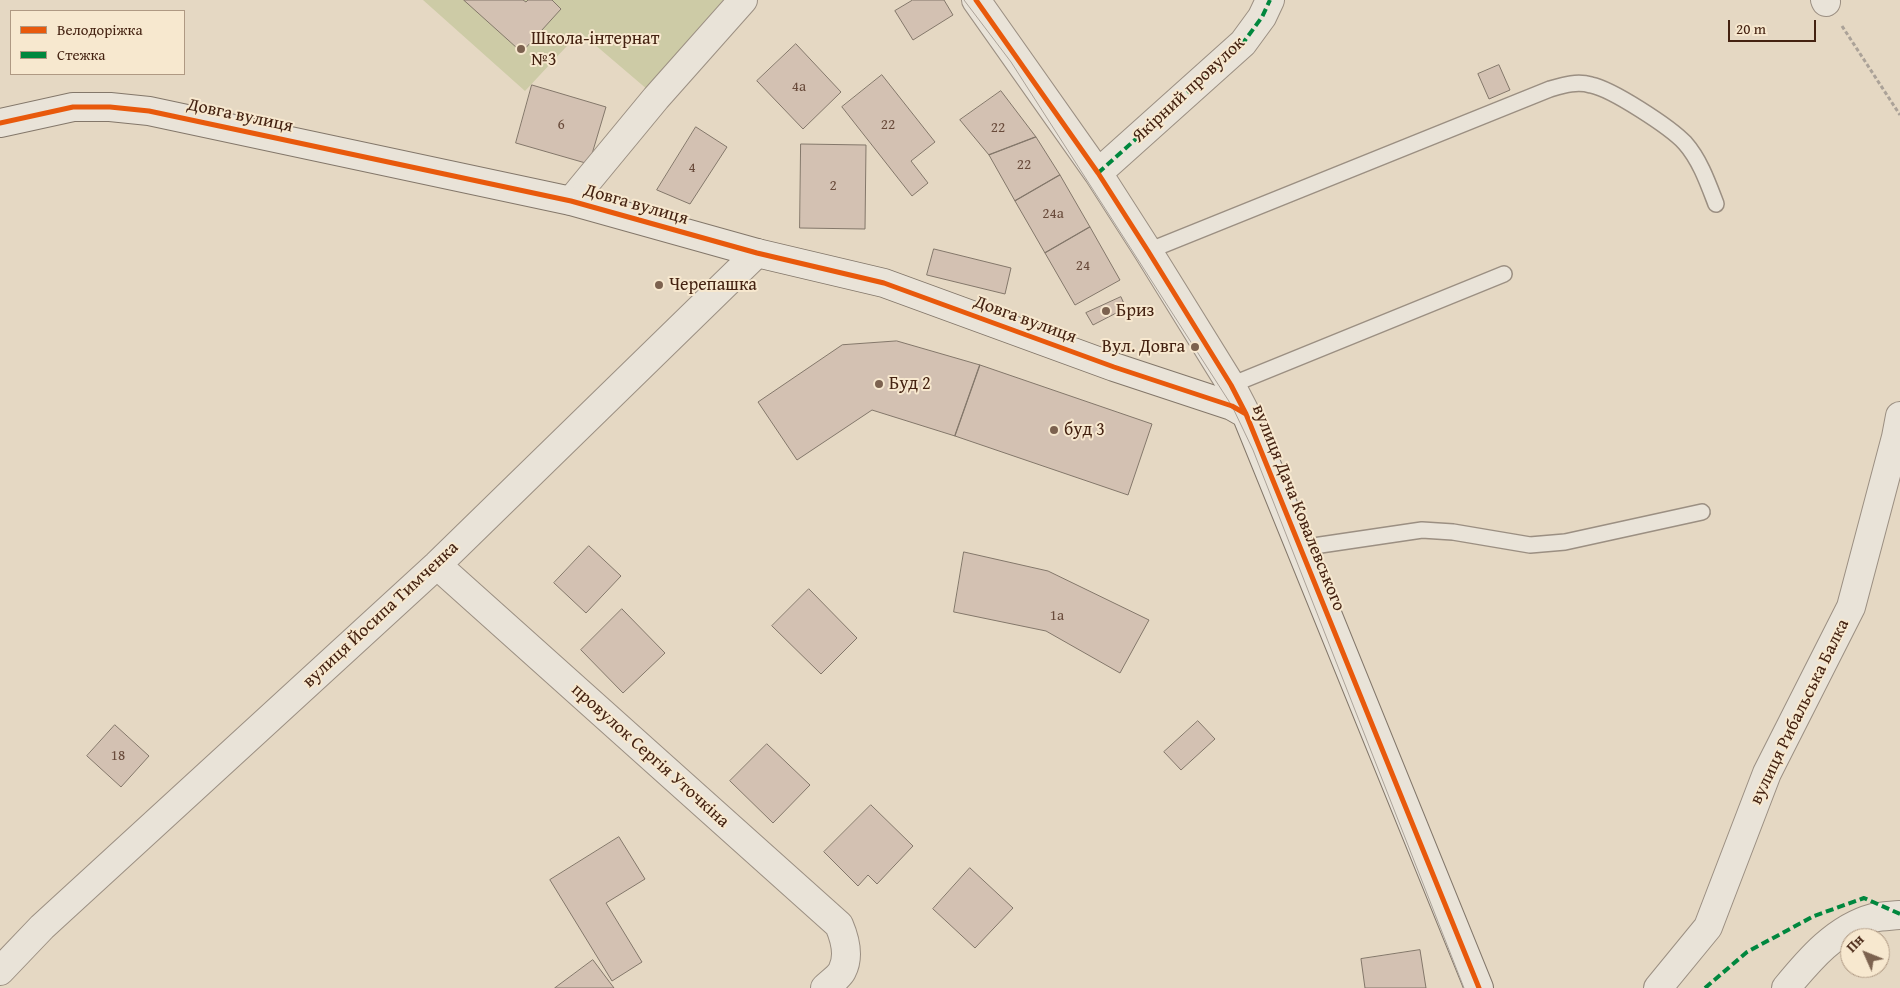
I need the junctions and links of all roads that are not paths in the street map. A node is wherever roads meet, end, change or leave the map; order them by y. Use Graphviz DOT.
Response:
graph roads {
  1 [pos="743,0"];
  2 [pos="976,0"];
  3 [pos="1270,0"];
  4 [pos="0,123"];
  5 [pos="1098,173"];
  6 [pos="571,201"];
  7 [pos="1716,204"];
  8 [pos="1148,251"];
  9 [pos="757,253"];
  10 [pos="1504,274"];
  11 [pos="1231,385"];
  12 [pos="1246,414"];
  13 [pos="1900,416"];
  14 [pos="1702,512"];
  15 [pos="1300,548"];
  16 [pos="437,565"];
  17 [pos="1900,915"];
  18 [pos="0,970"];
  19 [pos="825,988"];
  20 [pos="1478,988"];
  21 [pos="1658,988"];
  22 [pos="1786,988"];
  1 -- 6 [label="street"];
  2 -- 5 [label="street, вулиця Дача Ковалевського"];
  3 -- 5 [label="street, Якірний провулок"];
  4 -- 6 [label="street, Довга вулиця"];
  5 -- 8 [label="street, вулиця Дача Ковалевського"];
  6 -- 9 [label="street, Довга вулиця"];
  7 -- 8 [label="lane"];
  8 -- 11 [label="street, вулиця Дача Ковалевського"];
  9 -- 12 [label="street, Довга вулиця"];
  9 -- 16 [label="street, вулиця Йосипа Тимченка"];
  10 -- 11 [label="lane"];
  11 -- 12 [label="street, вулиця Дача Ковалевського"];
  12 -- 15 [label="street, вулиця Дача Ковалевського"];
  13 -- 21 [label="street, вулиця Рибальська Балка"];
  14 -- 15 [label="lane"];
  15 -- 20 [label="street, вулиця Дача Ковалевського"];
  16 -- 18 [label="street, вулиця Йосипа Тимченка"];
  16 -- 19 [label="street, провулок Сергія Уточкіна"];
  17 -- 22 [label="street"];
}
